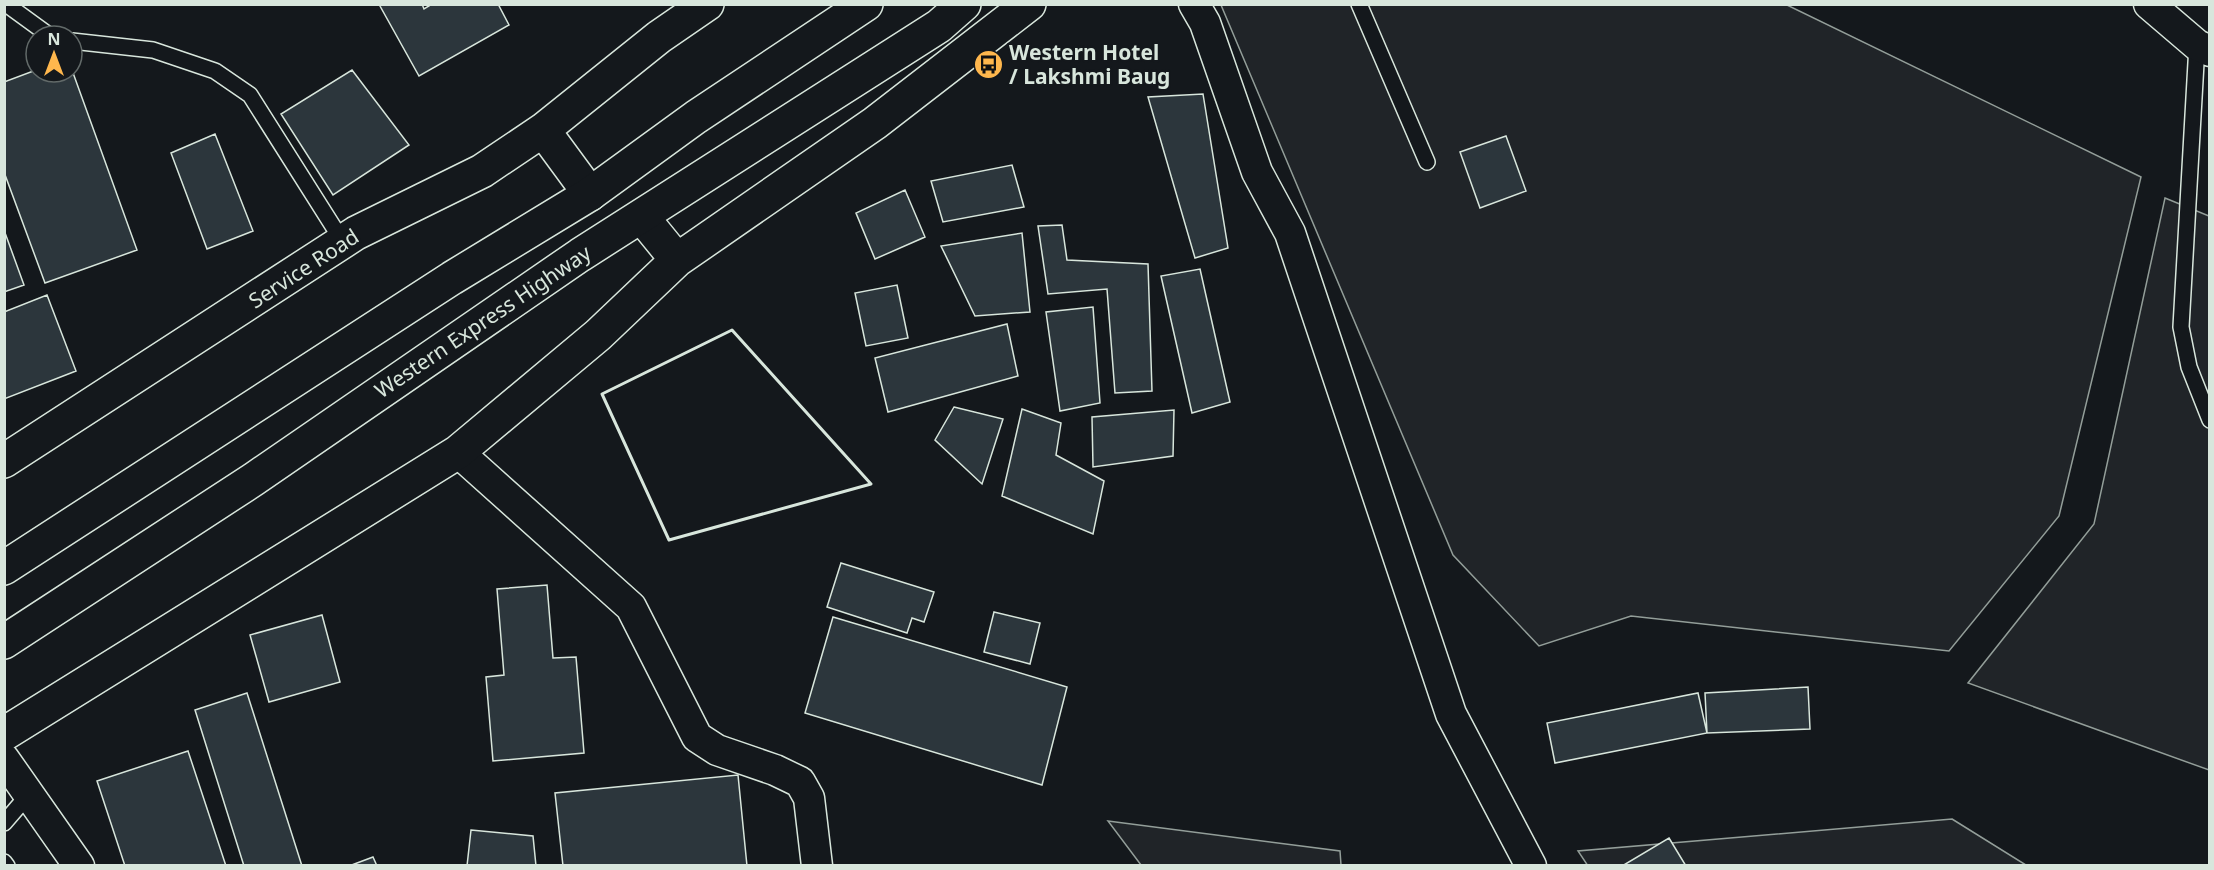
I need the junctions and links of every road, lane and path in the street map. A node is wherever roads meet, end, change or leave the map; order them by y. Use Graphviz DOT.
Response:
graph roads {
  1 [pos="6,4"];
  2 [pos="667,4"];
  3 [pos="707,4"];
  4 [pos="866,4"];
  5 [pos="964,4"];
  6 [pos="1029,4"];
  7 [pos="1194,4"];
  8 [pos="1359,4"];
  9 [pos="2149,4"];
  10 [pos="34,24"];
  11 [pos="659,37"];
  12 [pos="84,42"];
  13 [pos="2203,48"];
  14 [pos="543,130"];
  15 [pos="1427,162"];
  16 [pos="590,194"];
  17 [pos="642,217"];
  18 [pos="343,242"];
  19 [pos="677,260"];
  20 [pos="2210,420"];
  21 [pos="458,452"];
  22 [pos="4,461"];
  23 [pos="4,568"];
  24 [pos="4,642"];
  25 [pos="4,734"];
  26 [pos="4,759"];
  27 [pos="29,794"];
  28 [pos="4,823"];
  29 [pos="79,866"];
  30 [pos="817,866"];
  31 [pos="1531,866"];
  1 -- 10 [label="lane"];
  2 -- 11 [label="main road"];
  3 -- 11 [label="main road, Service Road"];
  4 -- 16 [label="main road"];
  5 -- 17 [label="main road, Western Express Highway"];
  6 -- 19 [label="main road"];
  7 -- 31 [label="street"];
  8 -- 15 [label="lane"];
  9 -- 13 [label="street"];
  11 -- 14 [label="main road, Service Road"];
  12 -- 18 [label="lane"];
  13 -- 20 [label="lane"];
  14 -- 16 [label="main road"];
  14 -- 18 [label="main road, Service Road"];
  16 -- 23 [label="main road"];
  17 -- 19 [label="main road"];
  17 -- 24 [label="main road, Western Express Highway"];
  18 -- 22 [label="main road, Service Road"];
  19 -- 21 [label="main road"];
  21 -- 25 [label="main road"];
  21 -- 30 [label="street"];
  26 -- 27 [label="street"];
  27 -- 28 [label="lane"];
  27 -- 29 [label="street"];
}
